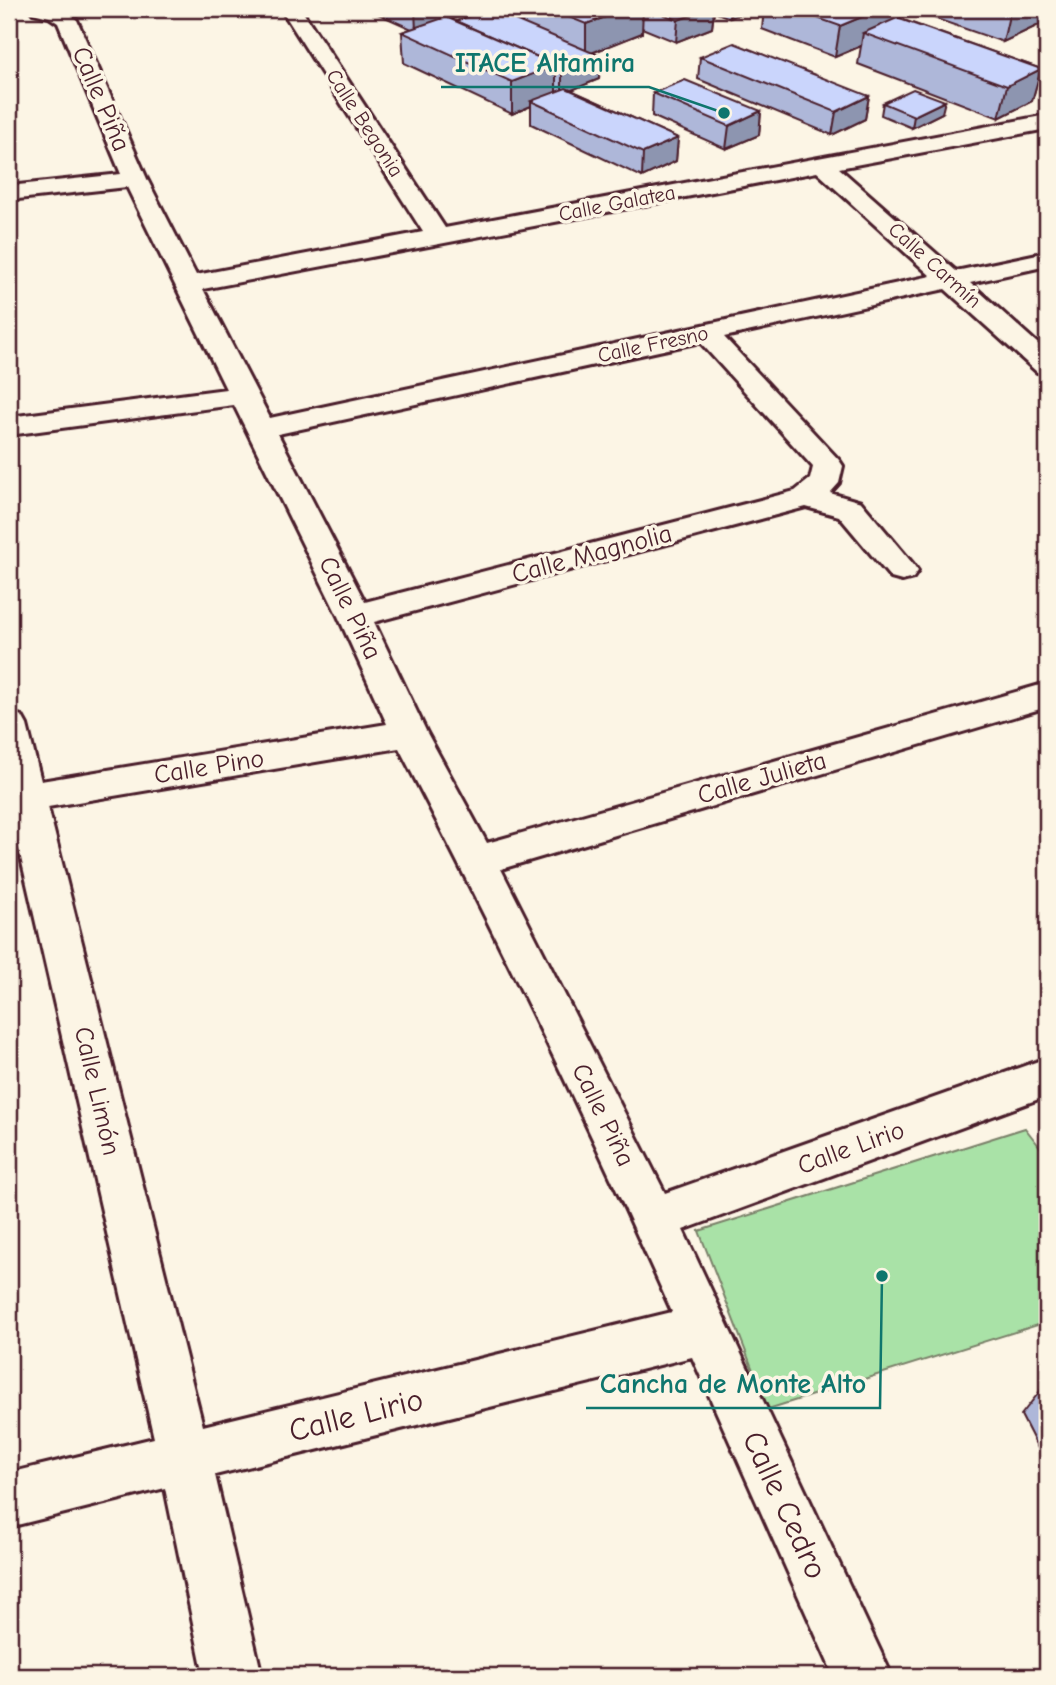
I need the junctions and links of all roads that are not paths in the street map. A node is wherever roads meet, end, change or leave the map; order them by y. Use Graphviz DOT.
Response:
graph roads {
  1 [pos="291,9"];
  2 [pos="47,10"];
  3 [pos="1047,122"];
  4 [pos="822,164"];
  5 [pos="135,179"];
  6 [pos="9,193"];
  7 [pos="438,236"];
  8 [pos="1047,260"];
  9 [pos="951,280"];
  10 [pos="187,284"];
  11 [pos="706,333"];
  12 [pos="1047,366"];
  13 [pos="243,396"];
  14 [pos="9,426"];
  15 [pos="260,429"];
  16 [pos="815,490"];
  17 [pos="902,571"];
  18 [pos="355,616"];
  19 [pos="1047,695"];
  20 [pos="9,725"];
  21 [pos="409,733"];
  22 [pos="18,799"];
  23 [pos="477,861"];
  24 [pos="1047,1078"];
  25 [pos="654,1219"];
  26 [pos="704,1329"];
  27 [pos="185,1457"];
  28 [pos="9,1500"];
  29 [pos="233,1676"];
  30 [pos="863,1676"];
  1 -- 7 [label="street, Calle Begonia"];
  2 -- 5 [label="street, Calle Piña"];
  3 -- 4 [label="street, Calle Galatea"];
  4 -- 7 [label="street, Calle Galatea"];
  4 -- 9 [label="street, Calle Carmín"];
  5 -- 6 [label="street"];
  5 -- 10 [label="street, Calle Piña"];
  7 -- 10 [label="street, Calle Galatea"];
  8 -- 9 [label="street, Calle Fresno"];
  9 -- 11 [label="street, Calle Fresno"];
  9 -- 12 [label="street, Calle Carmín"];
  10 -- 13 [label="street, Calle Piña"];
  11 -- 15 [label="street, Calle Fresno"];
  11 -- 16 [label="street"];
  13 -- 14 [label="street"];
  13 -- 15 [label="street, Calle Piña"];
  15 -- 18 [label="street, Calle Piña"];
  16 -- 17 [label="street"];
  16 -- 18 [label="street, Calle Magnolia"];
  18 -- 21 [label="street, Calle Piña"];
  19 -- 23 [label="street, Calle Julieta"];
  20 -- 22 [label="street, Calle Limón"];
  21 -- 22 [label="street, Calle Pino"];
  21 -- 23 [label="street, Calle Piña"];
  22 -- 27 [label="street, Calle Limón"];
  23 -- 25 [label="street, Calle Piña"];
  24 -- 25 [label="street, Calle Lirio"];
  25 -- 26 [label="street, Calle Cedro"];
  26 -- 27 [label="street, Calle Lirio"];
  26 -- 30 [label="street, Calle Cedro"];
  27 -- 28 [label="street, Calle Lirio"];
  27 -- 29 [label="street, Calle Limón"];
}
